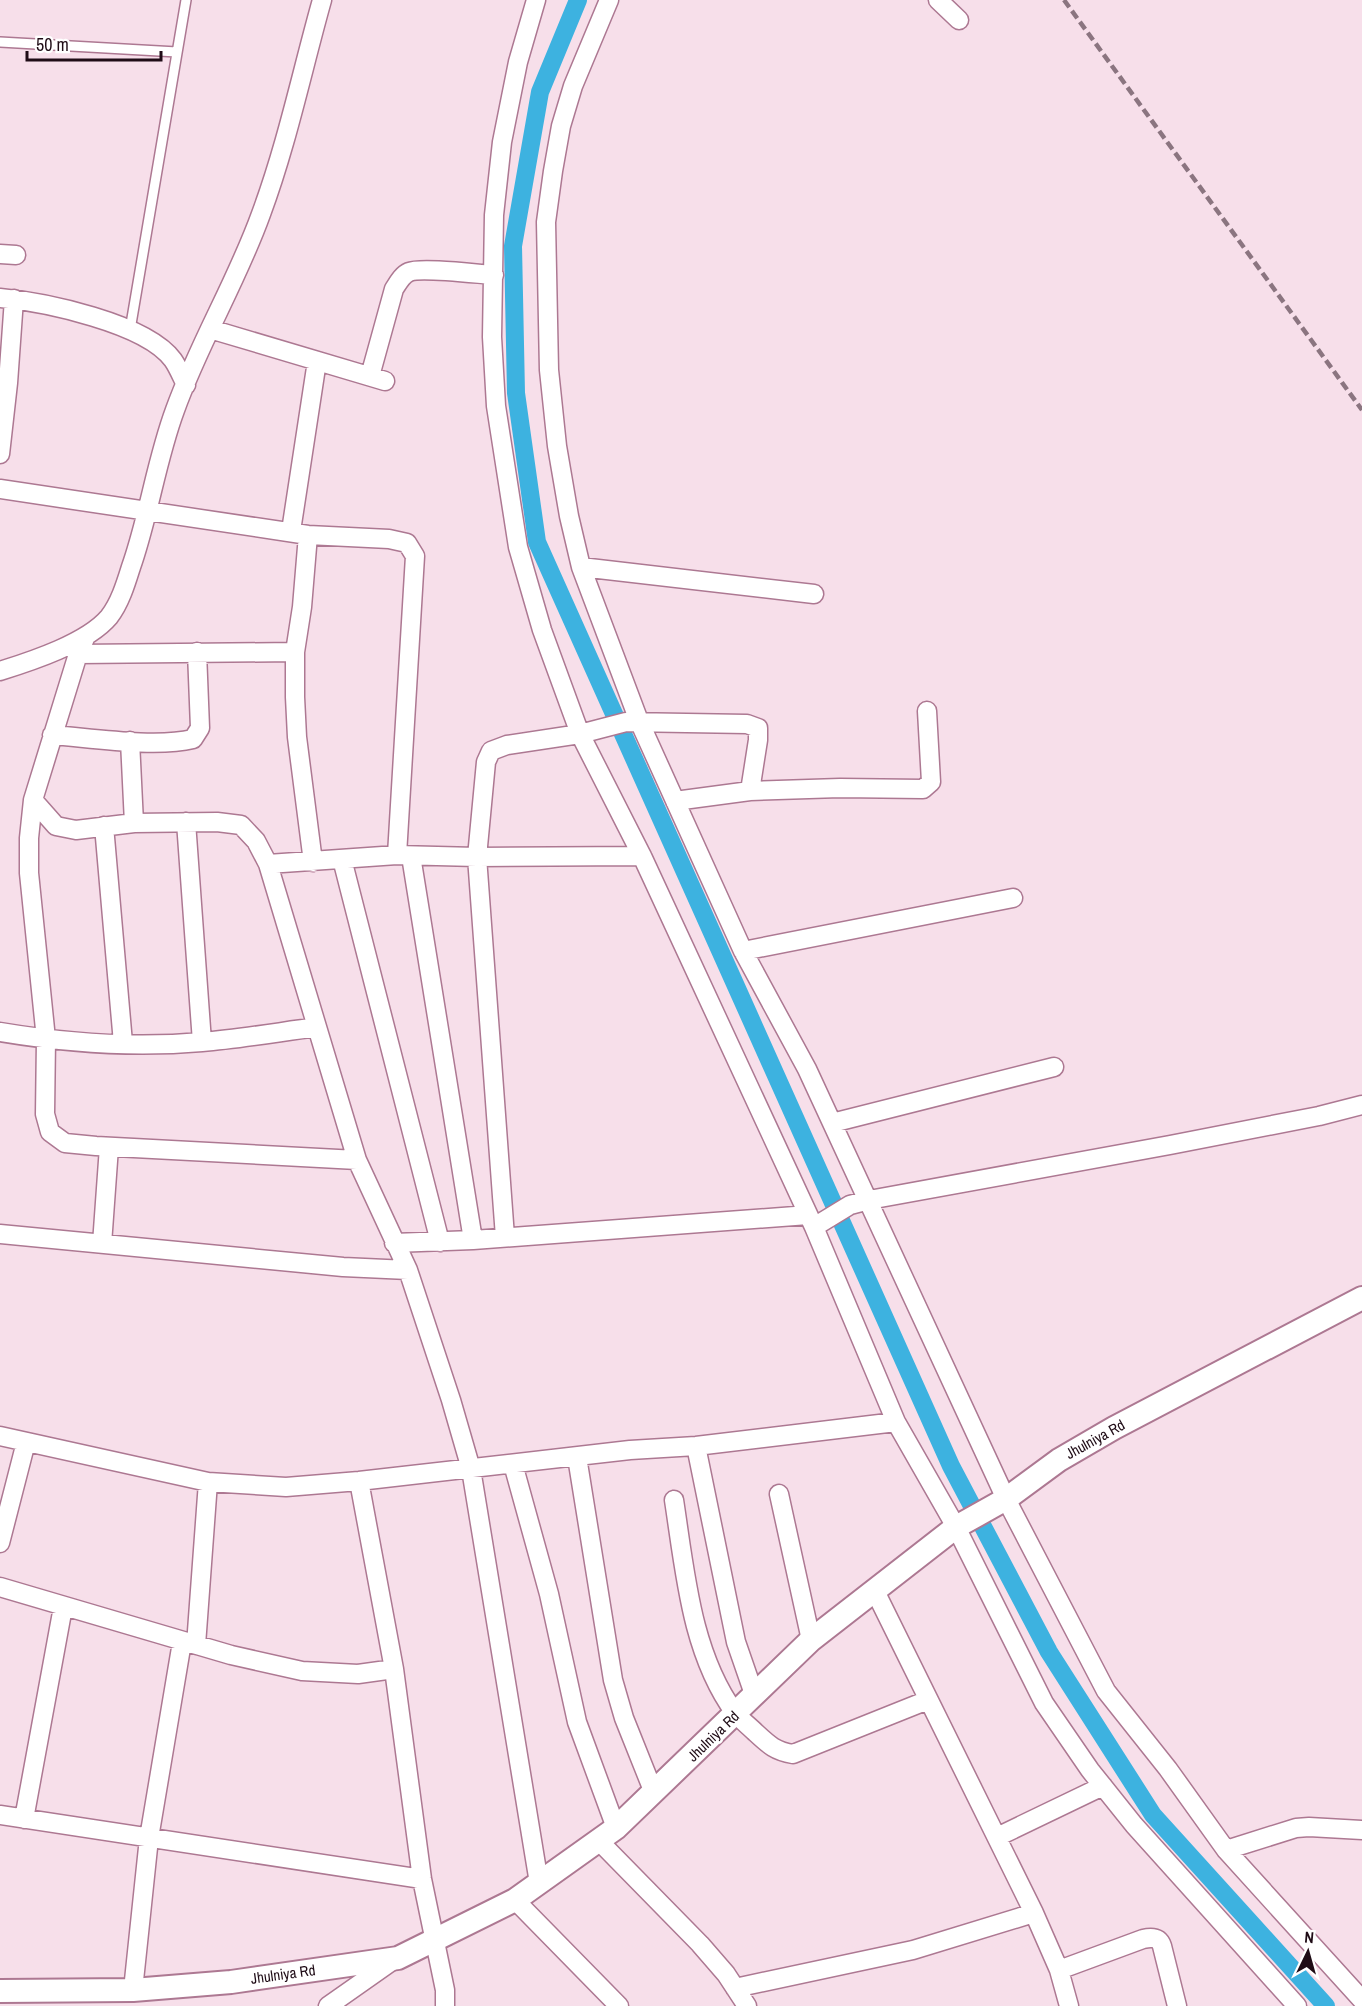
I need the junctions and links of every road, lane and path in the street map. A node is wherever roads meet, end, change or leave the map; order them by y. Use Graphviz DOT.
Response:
graph roads {
  1 [pos="186,0"];
  2 [pos="322,0"];
  3 [pos="536,0"];
  4 [pos="609,0"];
  5 [pos="939,0"];
  6 [pos="959,20"];
  7 [pos="0,42"];
  8 [pos="177,52"];
  9 [pos="494,275"];
  10 [pos="7,299"];
  11 [pos="210,329"];
  12 [pos="130,330"];
  13 [pos="317,361"];
  14 [pos="4,382"];
  15 [pos="186,386"];
  16 [pos="0,454"];
  17 [pos="0,489"];
  18 [pos="148,511"];
  19 [pos="300,533"];
  20 [pos="581,567"];
  21 [pos="814,594"];
  22 [pos="86,636"];
  23 [pos="196,652"];
  24 [pos="295,652"];
  25 [pos="78,654"];
  26 [pos="0,671"];
  27 [pos="927,711"];
  28 [pos="633,722"];
  29 [pos="587,732"];
  30 [pos="52,735"];
  31 [pos="130,741"];
  32 [pos="750,790"];
  33 [pos="33,800"];
  34 [pos="675,801"];
  35 [pos="186,822"];
  36 [pos="134,823"];
  37 [pos="104,826"];
  38 [pos="404,856"];
  39 [pos="642,856"];
  40 [pos="477,857"];
  41 [pos="342,859"];
  42 [pos="313,862"];
  43 [pos="268,864"];
  44 [pos="1014,898"];
  45 [pos="743,951"];
  46 [pos="317,1027"];
  47 [pos="0,1032"];
  48 [pos="46,1039"];
  49 [pos="202,1042"];
  50 [pos="123,1043"];
  51 [pos="1054,1067"];
  52 [pos="1362,1105"];
  53 [pos="832,1123"];
  54 [pos="109,1147"];
  55 [pos="357,1160"];
  56 [pos="869,1200"];
  57 [pos="816,1220"];
  58 [pos="0,1234"];
  59 [pos="505,1237"];
  60 [pos="473,1240"];
  61 [pos="440,1242"];
  62 [pos="394,1243"];
  63 [pos="102,1244"];
  64 [pos="408,1270"];
  65 [pos="1362,1298"];
  66 [pos="896,1422"];
  67 [pos="0,1436"];
  68 [pos="26,1442"];
  69 [pos="696,1446"];
  70 [pos="576,1457"];
  71 [pos="513,1464"];
  72 [pos="471,1469"];
  73 [pos="359,1481"];
  74 [pos="208,1482"];
  75 [pos="779,1494"];
  76 [pos="674,1500"];
  77 [pos="980,1513"];
  78 [pos="0,1543"];
  79 [pos="0,1587"];
  80 [pos="874,1589"];
  81 [pos="63,1607"];
  82 [pos="811,1640"];
  83 [pos="189,1643"];
  84 [pos="394,1669"];
  85 [pos="754,1694"];
  86 [pos="928,1700"];
  87 [pos="736,1714"];
  88 [pos="1103,1786"];
  89 [pos="654,1793"];
  90 [pos="0,1815"];
  91 [pos="24,1819"];
  92 [pos="1362,1830"];
  93 [pos="607,1835"];
  94 [pos="997,1837"];
  95 [pos="149,1839"];
  96 [pos="1226,1850"];
  97 [pos="422,1879"];
  98 [pos="539,1883"];
  99 [pos="515,1900"];
  100 [pos="1034,1913"];
  101 [pos="434,1941"];
  102 [pos="398,1958"];
  103 [pos="1059,1970"];
  104 [pos="735,1988"];
  105 [pos="133,1990"];
  106 [pos="0,1991"];
  107 [pos="1362,2000"];
  108 [pos="328,2006"];
  109 [pos="445,2006"];
  110 [pos="619,2006"];
  111 [pos="747,2006"];
  112 [pos="1069,2006"];
  113 [pos="1177,2006"];
  114 [pos="1297,2006"];
  1 -- 8 [label="lane"];
  2 -- 11 [label="street"];
  3 -- 9 [label="street"];
  4 -- 20 [label="street"];
  5 -- 6 [label="street"];
  7 -- 8 [label="lane"];
  8 -- 12 [label="lane"];
  9 -- 13 [label="street"];
  9 -- 29 [label="street"];
  10 -- 12 [label="street"];
  10 -- 14 [label="street"];
  11 -- 13 [label="street"];
  11 -- 15 [label="street"];
  12 -- 15 [label="street"];
  13 -- 19 [label="street"];
  14 -- 16 [label="street"];
  15 -- 18 [label="street"];
  17 -- 18 [label="street"];
  18 -- 19 [label="street"];
  18 -- 22 [label="street"];
  19 -- 24 [label="street"];
  19 -- 38 [label="street"];
  20 -- 21 [label="street"];
  20 -- 28 [label="street"];
  22 -- 25 [label="street"];
  22 -- 26 [label="street"];
  23 -- 24 [label="street"];
  23 -- 25 [label="street"];
  23 -- 31 [label="street"];
  24 -- 42 [label="street"];
  25 -- 30 [label="street"];
  27 -- 32 [label="street"];
  28 -- 29 [label="street"];
  28 -- 32 [label="street"];
  28 -- 34 [label="street"];
  29 -- 39 [label="street"];
  29 -- 40 [label="street"];
  30 -- 31 [label="street"];
  30 -- 33 [label="street"];
  31 -- 36 [label="street"];
  32 -- 34 [label="street"];
  33 -- 37 [label="street"];
  33 -- 48 [label="street"];
  34 -- 45 [label="street"];
  35 -- 36 [label="street"];
  35 -- 43 [label="street"];
  35 -- 49 [label="street"];
  36 -- 37 [label="street"];
  37 -- 50 [label="street"];
  38 -- 40 [label="street"];
  38 -- 41 [label="street"];
  38 -- 60 [label="street"];
  39 -- 40 [label="street"];
  39 -- 57 [label="street"];
  40 -- 59 [label="street"];
  41 -- 42 [label="street"];
  41 -- 61 [label="street"];
  42 -- 43 [label="street"];
  43 -- 46 [label="street"];
  44 -- 45 [label="street"];
  45 -- 53 [label="street"];
  46 -- 49 [label="street"];
  46 -- 55 [label="street"];
  47 -- 48 [label="street"];
  48 -- 50 [label="street"];
  48 -- 54 [label="street"];
  49 -- 50 [label="street"];
  51 -- 53 [label="street"];
  52 -- 56 [label="street"];
  53 -- 56 [label="street"];
  54 -- 55 [label="street"];
  54 -- 63 [label="street"];
  55 -- 62 [label="street"];
  56 -- 57 [label="street"];
  56 -- 77 [label="street"];
  57 -- 59 [label="street"];
  57 -- 66 [label="street"];
  58 -- 63 [label="street"];
  59 -- 60 [label="street"];
  60 -- 61 [label="street"];
  61 -- 62 [label="street"];
  62 -- 64 [label="street"];
  63 -- 64 [label="street"];
  64 -- 72 [label="street"];
  65 -- 77 [label="street, Jhulniya Rd"];
  66 -- 69 [label="street"];
  66 -- 77 [label="street"];
  67 -- 68 [label="street"];
  68 -- 74 [label="street"];
  68 -- 78 [label="street"];
  69 -- 70 [label="street"];
  69 -- 85 [label="street"];
  70 -- 71 [label="street"];
  70 -- 89 [label="street"];
  71 -- 72 [label="street"];
  71 -- 93 [label="street"];
  72 -- 73 [label="street"];
  72 -- 98 [label="street"];
  73 -- 74 [label="street"];
  73 -- 84 [label="street"];
  74 -- 83 [label="street"];
  75 -- 82 [label="street"];
  76 -- 87 [label="street"];
  77 -- 80 [label="street, Jhulniya Rd"];
  77 -- 88 [label="street"];
  77 -- 96 [label="street"];
  79 -- 81 [label="street"];
  80 -- 82 [label="street, Jhulniya Rd"];
  80 -- 86 [label="street"];
  81 -- 83 [label="street"];
  81 -- 91 [label="street"];
  82 -- 85 [label="street, Jhulniya Rd"];
  83 -- 84 [label="street"];
  83 -- 95 [label="street"];
  84 -- 97 [label="street"];
  85 -- 87 [label="street, Jhulniya Rd"];
  86 -- 87 [label="street"];
  86 -- 94 [label="street"];
  87 -- 89 [label="street, Jhulniya Rd"];
  88 -- 94 [label="street"];
  88 -- 114 [label="street"];
  89 -- 93 [label="street, Jhulniya Rd"];
  90 -- 91 [label="street"];
  91 -- 95 [label="street"];
  92 -- 96 [label="street"];
  93 -- 98 [label="street, Jhulniya Rd"];
  93 -- 104 [label="street"];
  94 -- 100 [label="street"];
  95 -- 97 [label="street"];
  95 -- 105 [label="street"];
  96 -- 107 [label="street"];
  97 -- 101 [label="street"];
  98 -- 99 [label="street, Jhulniya Rd"];
  99 -- 101 [label="street, Jhulniya Rd"];
  99 -- 110 [label="street"];
  100 -- 103 [label="street"];
  100 -- 104 [label="street"];
  101 -- 102 [label="street, Jhulniya Rd"];
  101 -- 109 [label="street"];
  102 -- 105 [label="street, Jhulniya Rd"];
  102 -- 108 [label="street"];
  103 -- 112 [label="street"];
  103 -- 113 [label="street"];
  104 -- 111 [label="street"];
  105 -- 106 [label="street, Jhulniya Rd"];
}
